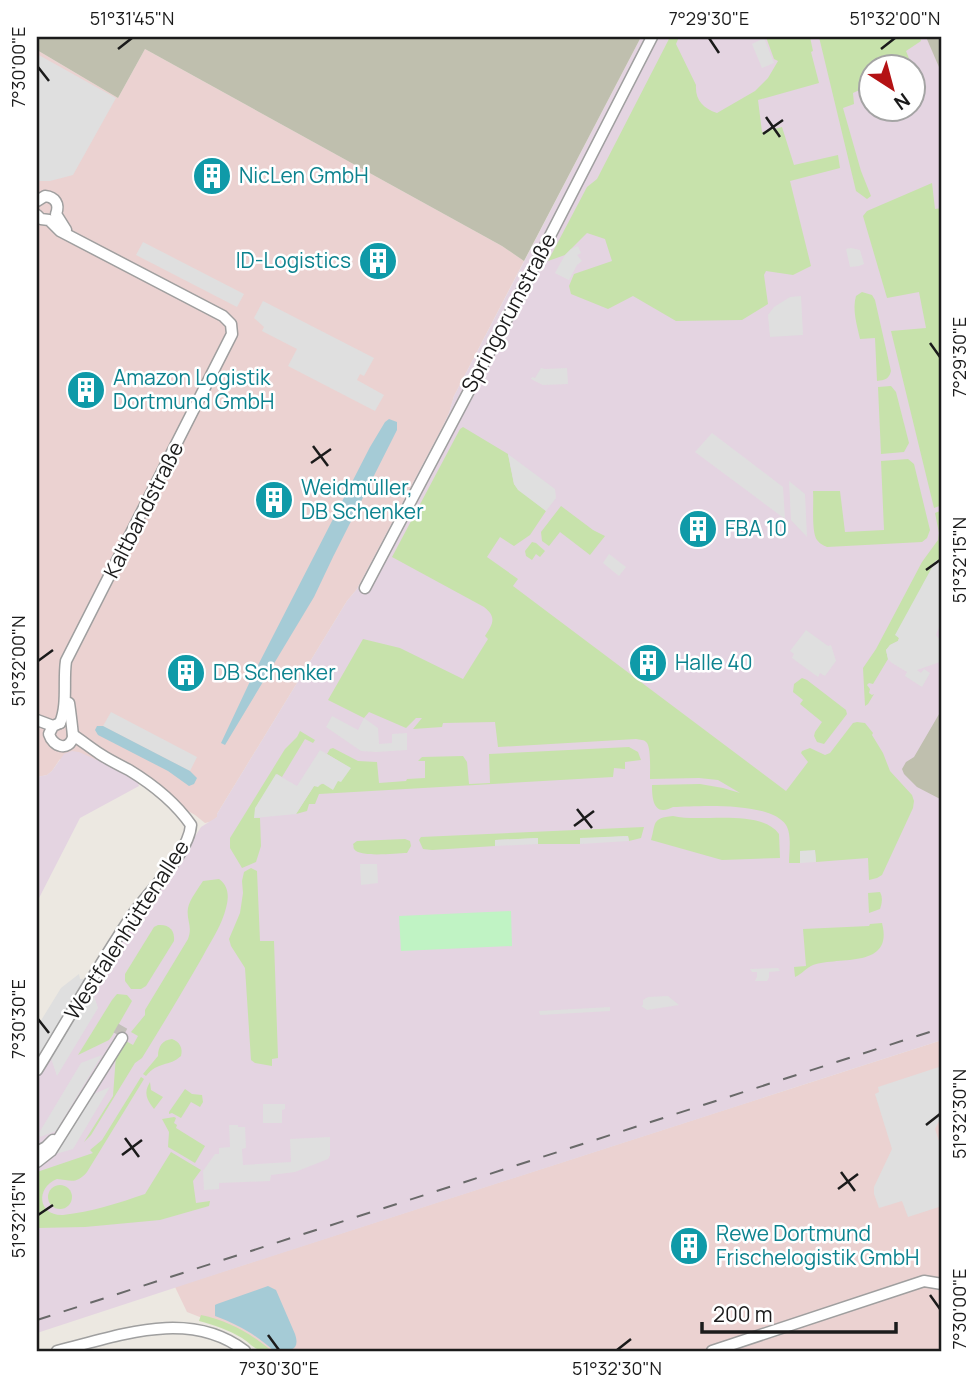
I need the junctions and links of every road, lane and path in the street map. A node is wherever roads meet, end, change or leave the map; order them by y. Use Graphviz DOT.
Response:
graph roads {
  1 [pos="652,37"];
  2 [pos="37,201"];
  3 [pos="37,215"];
  4 [pos="52,217"];
  5 [pos="365,588"];
  6 [pos="65,697"];
  7 [pos="37,723"];
  8 [pos="54,728"];
  9 [pos="71,735"];
  10 [pos="37,1070"];
  11 [pos="37,1152"];
  12 [pos="37,1162"];
  13 [pos="942,1284"];
  14 [pos="57,1351"];
  15 [pos="245,1351"];
  16 [pos="712,1351"];
  1 -- 5 [label="street, Springorumstraße"];
  2 -- 4 [label="street"];
  3 -- 4 [label="street"];
  4 -- 6 [label="street, Kaltbandstraße"];
  6 -- 8 [label="street, Kaltbandstraße"];
  6 -- 9 [label="street, Kaltbandstraße"];
  7 -- 8 [label="street"];
  8 -- 9 [label="street"];
  8 -- 9 [label="street"];
  9 -- 10 [label="street, Westfalenhüttenallee"];
  11 -- 12 [label="street"];
  13 -- 16 [label="street"];
  14 -- 15 [label="street"];
}
